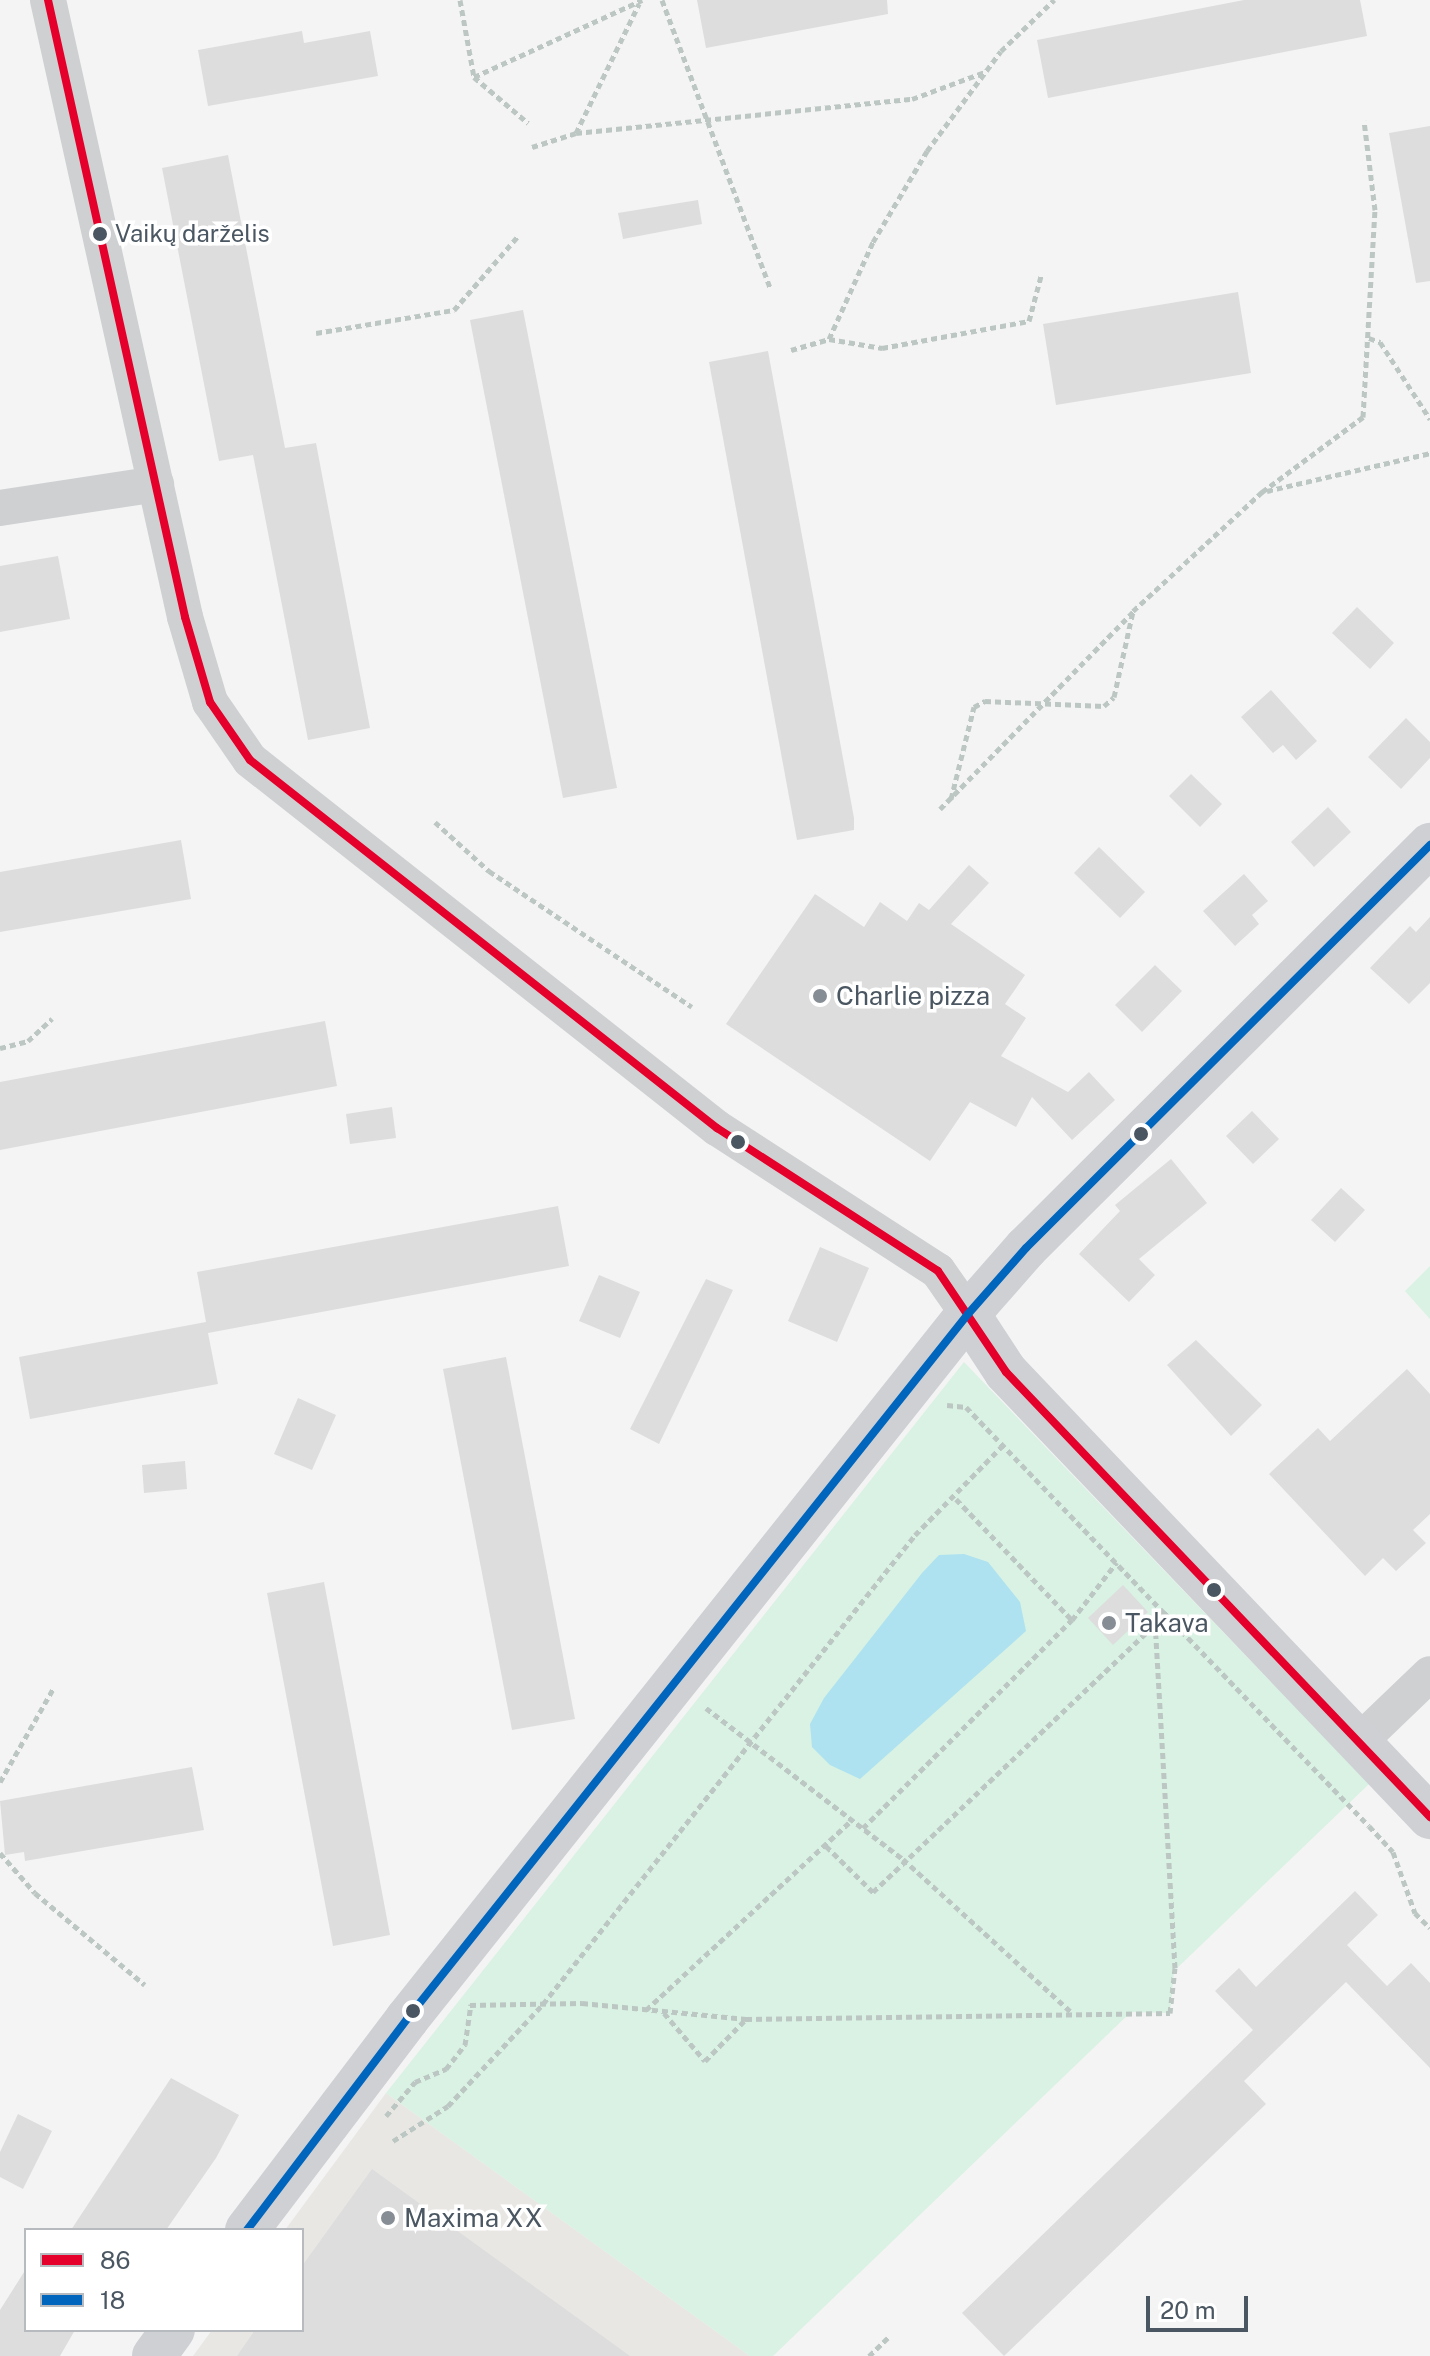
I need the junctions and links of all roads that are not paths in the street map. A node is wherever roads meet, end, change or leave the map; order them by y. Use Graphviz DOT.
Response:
graph roads {
  1 [pos="48,0"];
  2 [pos="156,484"];
  3 [pos="0,508"];
  4 [pos="1430,845"];
  5 [pos="968,1314"];
  6 [pos="1430,1674"];
  7 [pos="1359,1742"];
  8 [pos="1430,1817"];
  9 [pos="249,2228"];
  10 [pos="172,2332"];
  11 [pos="154,2356"];
  1 -- 2 [label="street"];
  2 -- 3 [label="street"];
  2 -- 5 [label="street"];
  4 -- 5 [label="main road"];
  5 -- 7 [label="main road"];
  5 -- 9 [label="main road"];
  6 -- 7 [label="street"];
  7 -- 8 [label="main road"];
  10 -- 11 [label="main road"];
}
